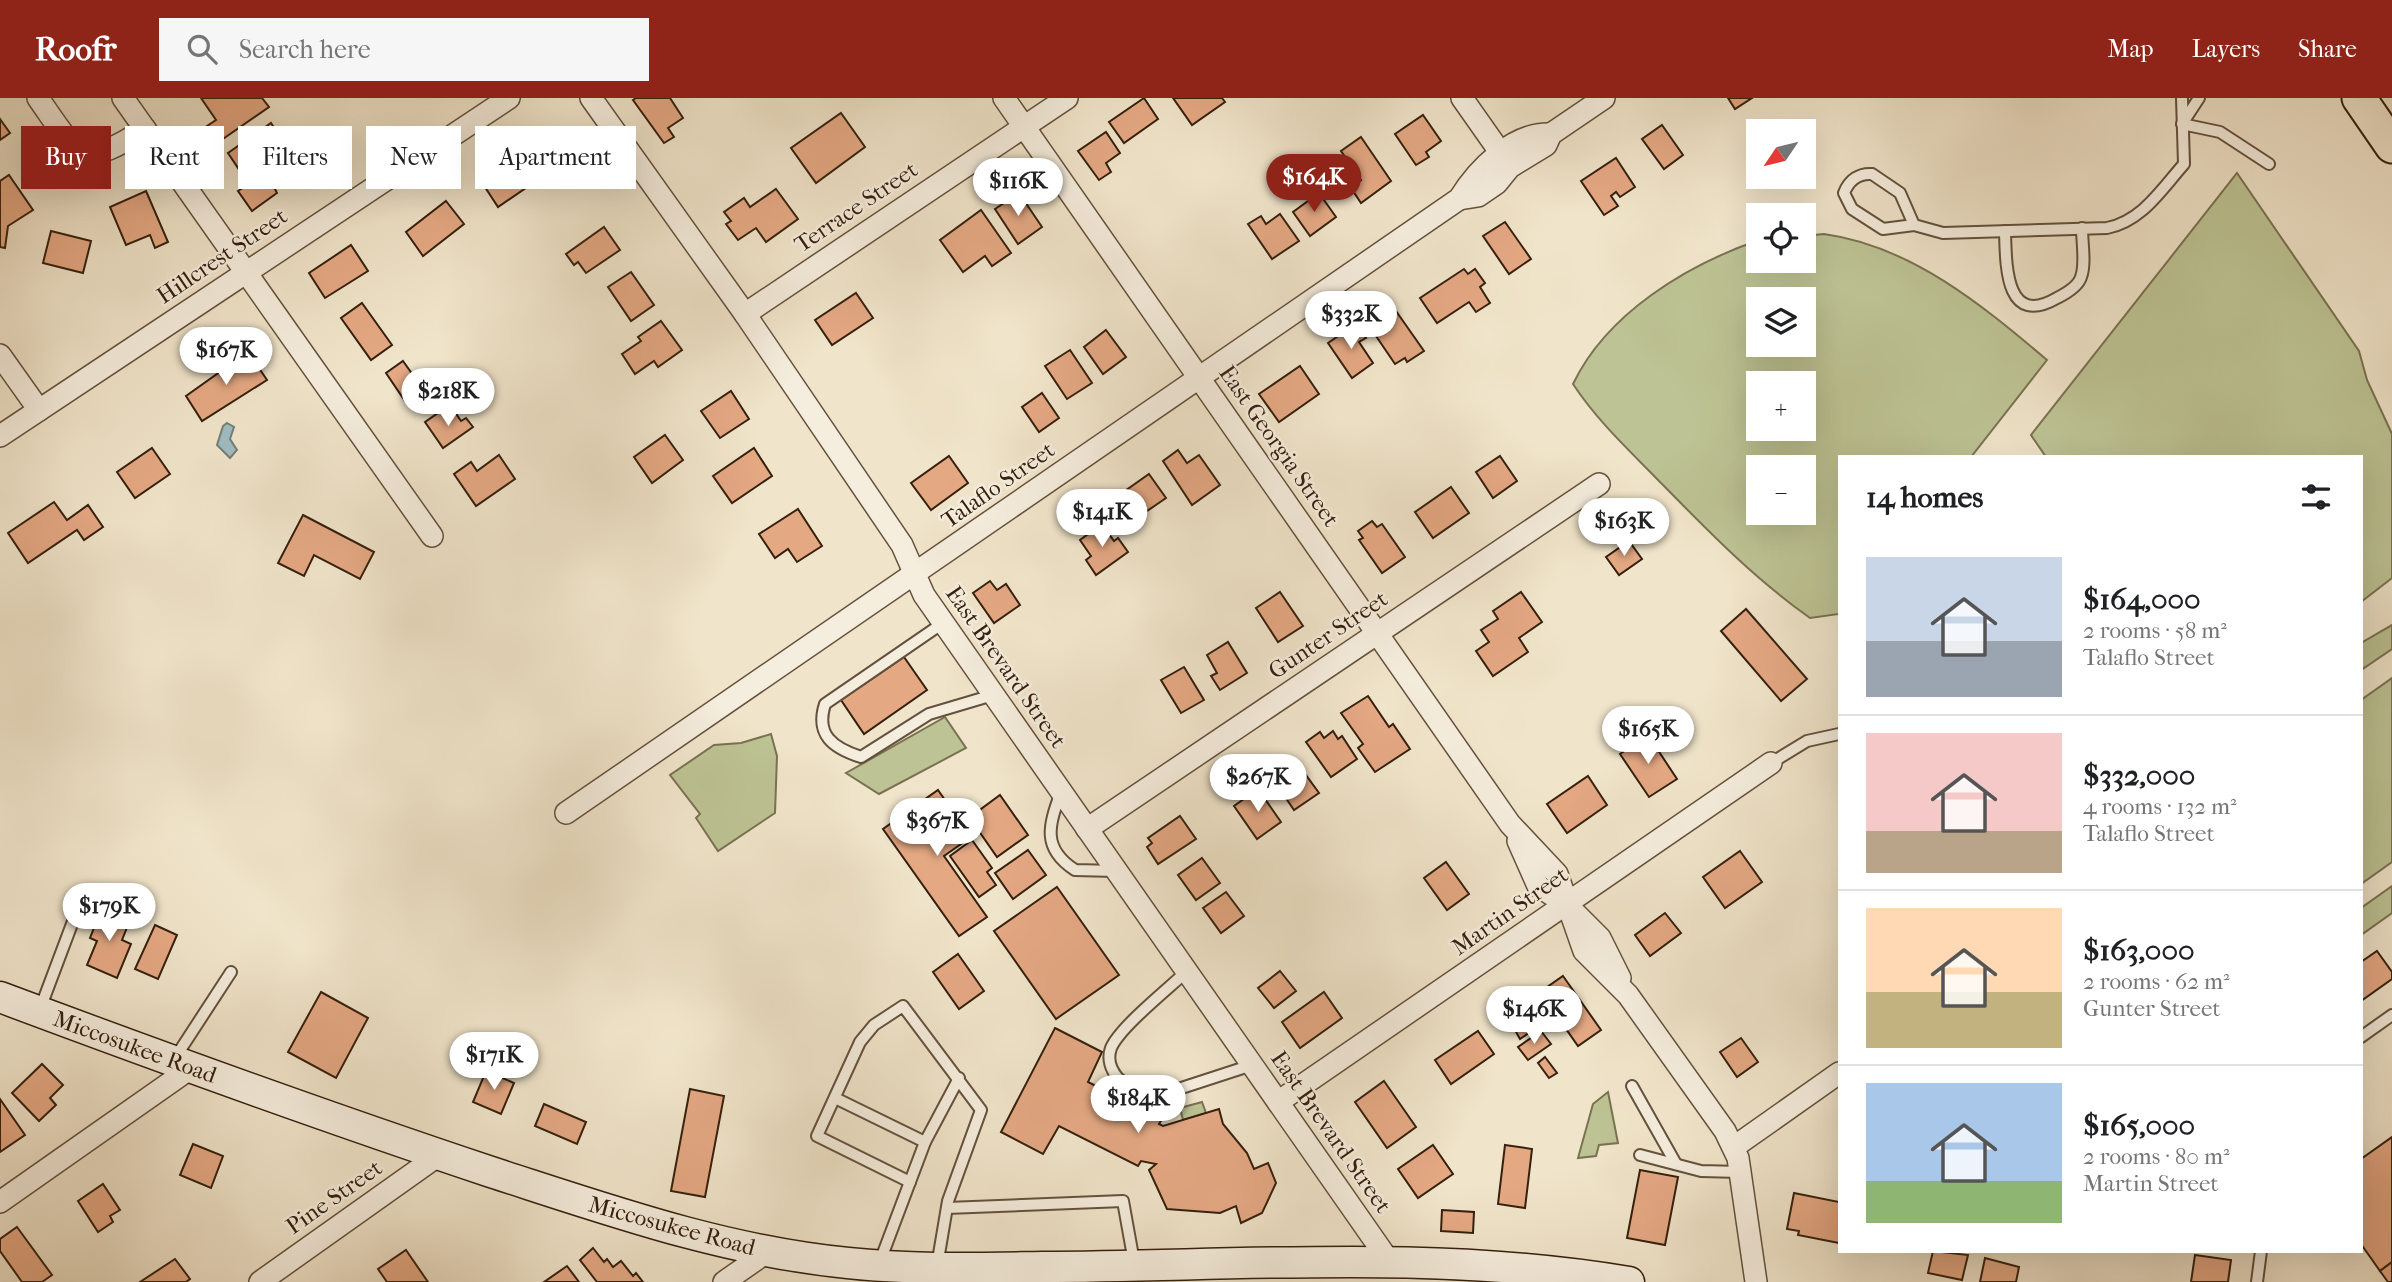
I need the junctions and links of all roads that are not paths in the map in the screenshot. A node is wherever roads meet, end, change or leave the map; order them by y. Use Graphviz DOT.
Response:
graph roads {
  1 [pos="38,98"];
  2 [pos="123,98"];
  3 [pos="509,98"];
  4 [pos="590,98"];
  5 [pos="1004,98"];
  6 [pos="1067,98"];
  7 [pos="1462,98"];
  8 [pos="1604,98"];
  9 [pos="2182,98"];
  10 [pos="2199,98"];
  11 [pos="2359,98"];
  12 [pos="2182,124"];
  13 [pos="143,126"];
  14 [pos="1024,127"];
  15 [pos="125,142"];
  16 [pos="2392,146"];
  17 [pos="1505,160"];
  18 [pos="2269,164"];
  19 [pos="187,189"];
  20 [pos="1914,225"];
  21 [pos="2082,228"];
  22 [pos="2005,231"];
  23 [pos="245,271"];
  24 [pos="745,314"];
  25 [pos="0,355"];
  26 [pos="1200,377"];
  27 [pos="39,410"];
  28 [pos="0,436"];
  29 [pos="1599,484"];
  30 [pos="432,536"];
  31 [pos="914,574"];
  32 [pos="943,623"];
  33 [pos="1377,633"];
  34 [pos="993,695"];
  35 [pos="1838,734"];
  36 [pos="1771,762"];
  37 [pos="1062,792"];
  38 [pos="566,813"];
  39 [pos="1087,829"];
  40 [pos="1116,871"];
  41 [pos="81,900"];
  42 [pos="1566,904"];
  43 [pos="1187,971"];
  44 [pos="231,972"];
  45 [pos="0,997"];
  46 [pos="38,1012"];
  47 [pos="2392,1015"];
  48 [pos="2363,1036"];
  49 [pos="182,1065"];
  50 [pos="1252,1065"];
  51 [pos="1838,1074"];
  52 [pos="959,1077"];
  53 [pos="1632,1086"];
  54 [pos="835,1098"];
  55 [pos="1278,1102"];
  56 [pos="925,1142"];
  57 [pos="1734,1147"];
  58 [pos="439,1155"];
  59 [pos="1640,1155"];
  60 [pos="1676,1164"];
  61 [pos="1740,1172"];
  62 [pos="910,1182"];
  63 [pos="0,1202"];
  64 [pos="947,1208"];
  65 [pos="767,1252"];
  66 [pos="2261,1253"];
  67 [pos="1389,1261"];
  68 [pos="878,1265"];
  69 [pos="1134,1266"];
  70 [pos="937,1269"];
  71 [pos="1223,1273"];
  72 [pos="1550,1276"];
  73 [pos="1025,1277"];
  74 [pos="260,1282"];
  75 [pos="724,1282"];
  76 [pos="1629,1282"];
  77 [pos="1756,1282"];
  78 [pos="2257,1282"];
  1 -- 15 [label="street"];
  2 -- 13 [label="street"];
  3 -- 23 [label="street, Hillcrest Street"];
  4 -- 24 [label="street, East Brevard Street"];
  5 -- 14 [label="street, East Georgia Street"];
  6 -- 14 [label="street, Terrace Street"];
  7 -- 17 [label="street"];
  8 -- 17 [label="street, Talaflo Street"];
  9 -- 12 [label="lane"];
  10 -- 12 [label="lane"];
  11 -- 16 [label="main road"];
  12 -- 18 [label="lane"];
  12 -- 21 [label="lane"];
  14 -- 24 [label="street, Terrace Street"];
  14 -- 26 [label="street, East Georgia Street"];
  17 -- 26 [label="street, Talaflo Street"];
  19 -- 23 [label="street"];
  20 -- 20 [label="lane"];
  20 -- 22 [label="lane"];
  21 -- 22 [label="lane"];
  21 -- 22 [label="lane"];
  23 -- 27 [label="street, Hillcrest Street"];
  23 -- 30 [label="street"];
  24 -- 31 [label="street, East Brevard Street"];
  25 -- 27 [label="street"];
  26 -- 31 [label="street, Talaflo Street"];
  26 -- 33 [label="street, East Georgia Street"];
  27 -- 28 [label="street, Hillcrest Street"];
  29 -- 33 [label="street, Gunter Street"];
  31 -- 32 [label="street, East Brevard Street"];
  31 -- 38 [label="street, Talaflo Street"];
  32 -- 34 [label="street, East Brevard Street"];
  32 -- 34 [label="lane"];
  33 -- 39 [label="street, Gunter Street"];
  33 -- 42 [label="street, East Georgia Street"];
  34 -- 37 [label="street, East Brevard Street"];
  35 -- 36 [label="lane"];
  36 -- 42 [label="street, Martin Street"];
  37 -- 39 [label="street, East Brevard Street"];
  37 -- 40 [label="lane"];
  39 -- 40 [label="street, East Brevard Street"];
  40 -- 43 [label="street, East Brevard Street"];
  41 -- 46 [label="lane"];
  42 -- 55 [label="street, Martin Street"];
  42 -- 57 [label="street, East Georgia Street"];
  43 -- 50 [label="street, East Brevard Street"];
  43 -- 50 [label="lane"];
  44 -- 49 [label="lane"];
  45 -- 46 [label="street, Miccosukee Road"];
  46 -- 49 [label="street, Miccosukee Road"];
  47 -- 48 [label="lane"];
  49 -- 58 [label="street, Miccosukee Road"];
  49 -- 63 [label="street"];
  50 -- 55 [label="street, East Brevard Street"];
  51 -- 57 [label="street"];
  52 -- 54 [label="lane"];
  52 -- 56 [label="lane"];
  52 -- 64 [label="lane"];
  53 -- 60 [label="lane"];
  54 -- 56 [label="lane"];
  54 -- 62 [label="lane"];
  55 -- 67 [label="street, East Brevard Street"];
  56 -- 62 [label="lane"];
  57 -- 61 [label="street, East Georgia Street"];
  58 -- 65 [label="street, Miccosukee Road"];
  58 -- 74 [label="street, Pine Street"];
  59 -- 60 [label="lane"];
  60 -- 61 [label="lane"];
  61 -- 77 [label="street, East Georgia Street"];
  62 -- 68 [label="lane"];
  64 -- 69 [label="lane"];
  64 -- 70 [label="lane"];
  65 -- 68 [label="street, Miccosukee Road"];
  65 -- 75 [label="street"];
  66 -- 78 [label="lane"];
  67 -- 71 [label="street, Miccosukee Road"];
  67 -- 72 [label="street, Miccosukee Road"];
  68 -- 70 [label="street, Miccosukee Road"];
  69 -- 71 [label="street, Miccosukee Road"];
  69 -- 73 [label="street, Miccosukee Road"];
  70 -- 73 [label="street, Miccosukee Road"];
  72 -- 76 [label="street, Miccosukee Road"];
}
